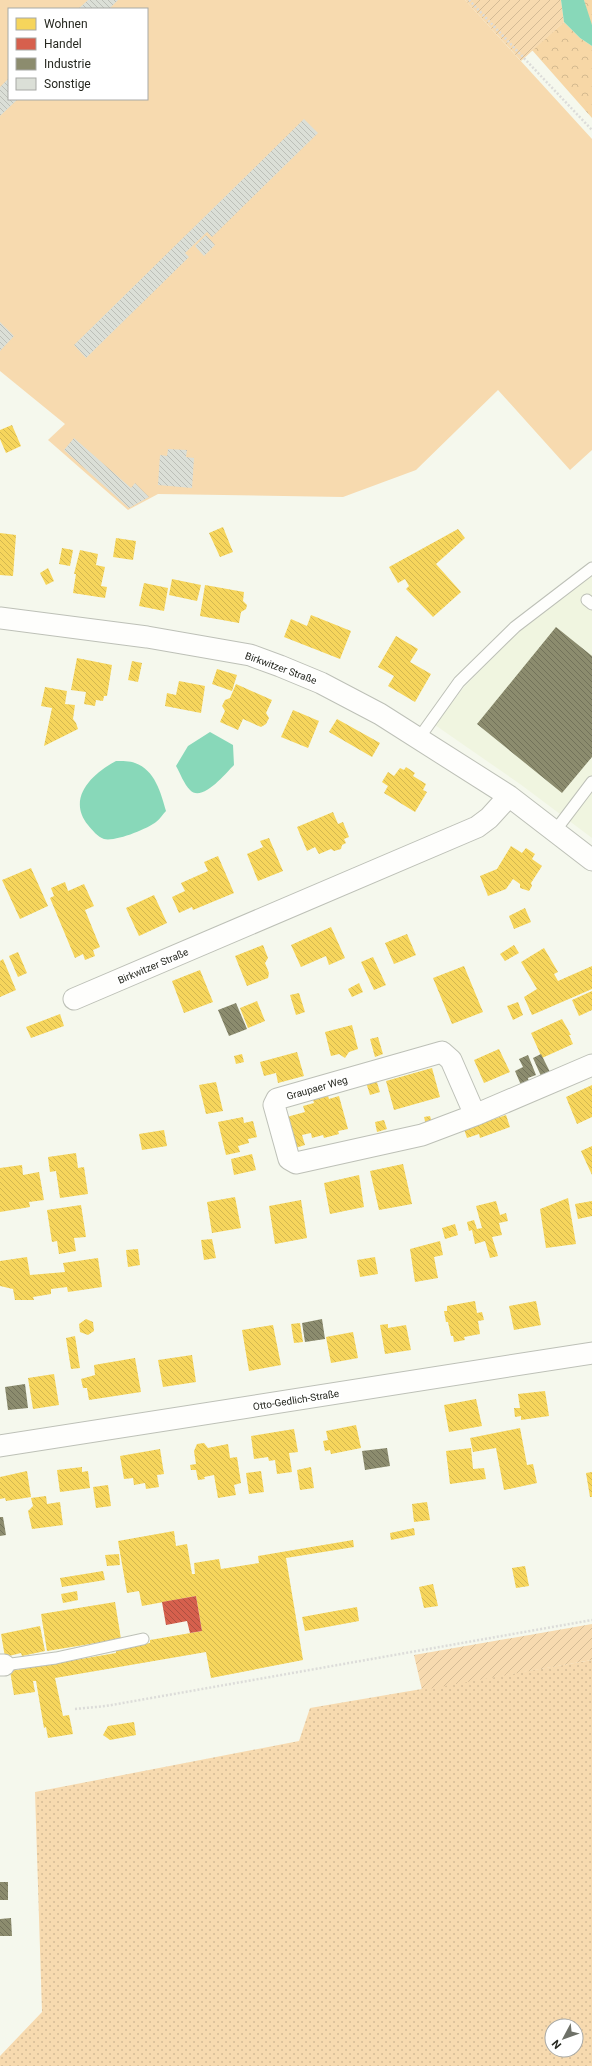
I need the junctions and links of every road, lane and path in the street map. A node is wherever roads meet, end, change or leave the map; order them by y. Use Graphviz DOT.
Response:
graph roads {
  1 [pos="469,0"];
  2 [pos="592,130"];
  3 [pos="592,568"];
  4 [pos="0,618"];
  5 [pos="419,738"];
  6 [pos="592,782"];
  7 [pos="509,796"];
  8 [pos="555,831"];
  9 [pos="592,860"];
  10 [pos="74,999"];
  11 [pos="592,1065"];
  12 [pos="476,1116"];
  13 [pos="592,1353"];
  14 [pos="0,1446"];
  15 [pos="592,1620"];
  16 [pos="143,1639"];
  17 [pos="2,1665"];
  18 [pos="75,1709"];
  1 -- 2 [label="path"];
  3 -- 5 [label="lane"];
  4 -- 5 [label="street, Birkwitzer Straße"];
  5 -- 7 [label="street, Birkwitzer Straße"];
  6 -- 8 [label="lane"];
  7 -- 8 [label="street, Birkwitzer Straße"];
  7 -- 10 [label="street, Birkwitzer Straße"];
  8 -- 9 [label="street, Birkwitzer Straße"];
  11 -- 12 [label="street, Graupaer Weg"];
  12 -- 12 [label="street, Graupaer Weg"];
  13 -- 14 [label="street, Otto-Gedlich-Straße"];
  15 -- 18 [label="path"];
  16 -- 17 [label="lane"];
}
